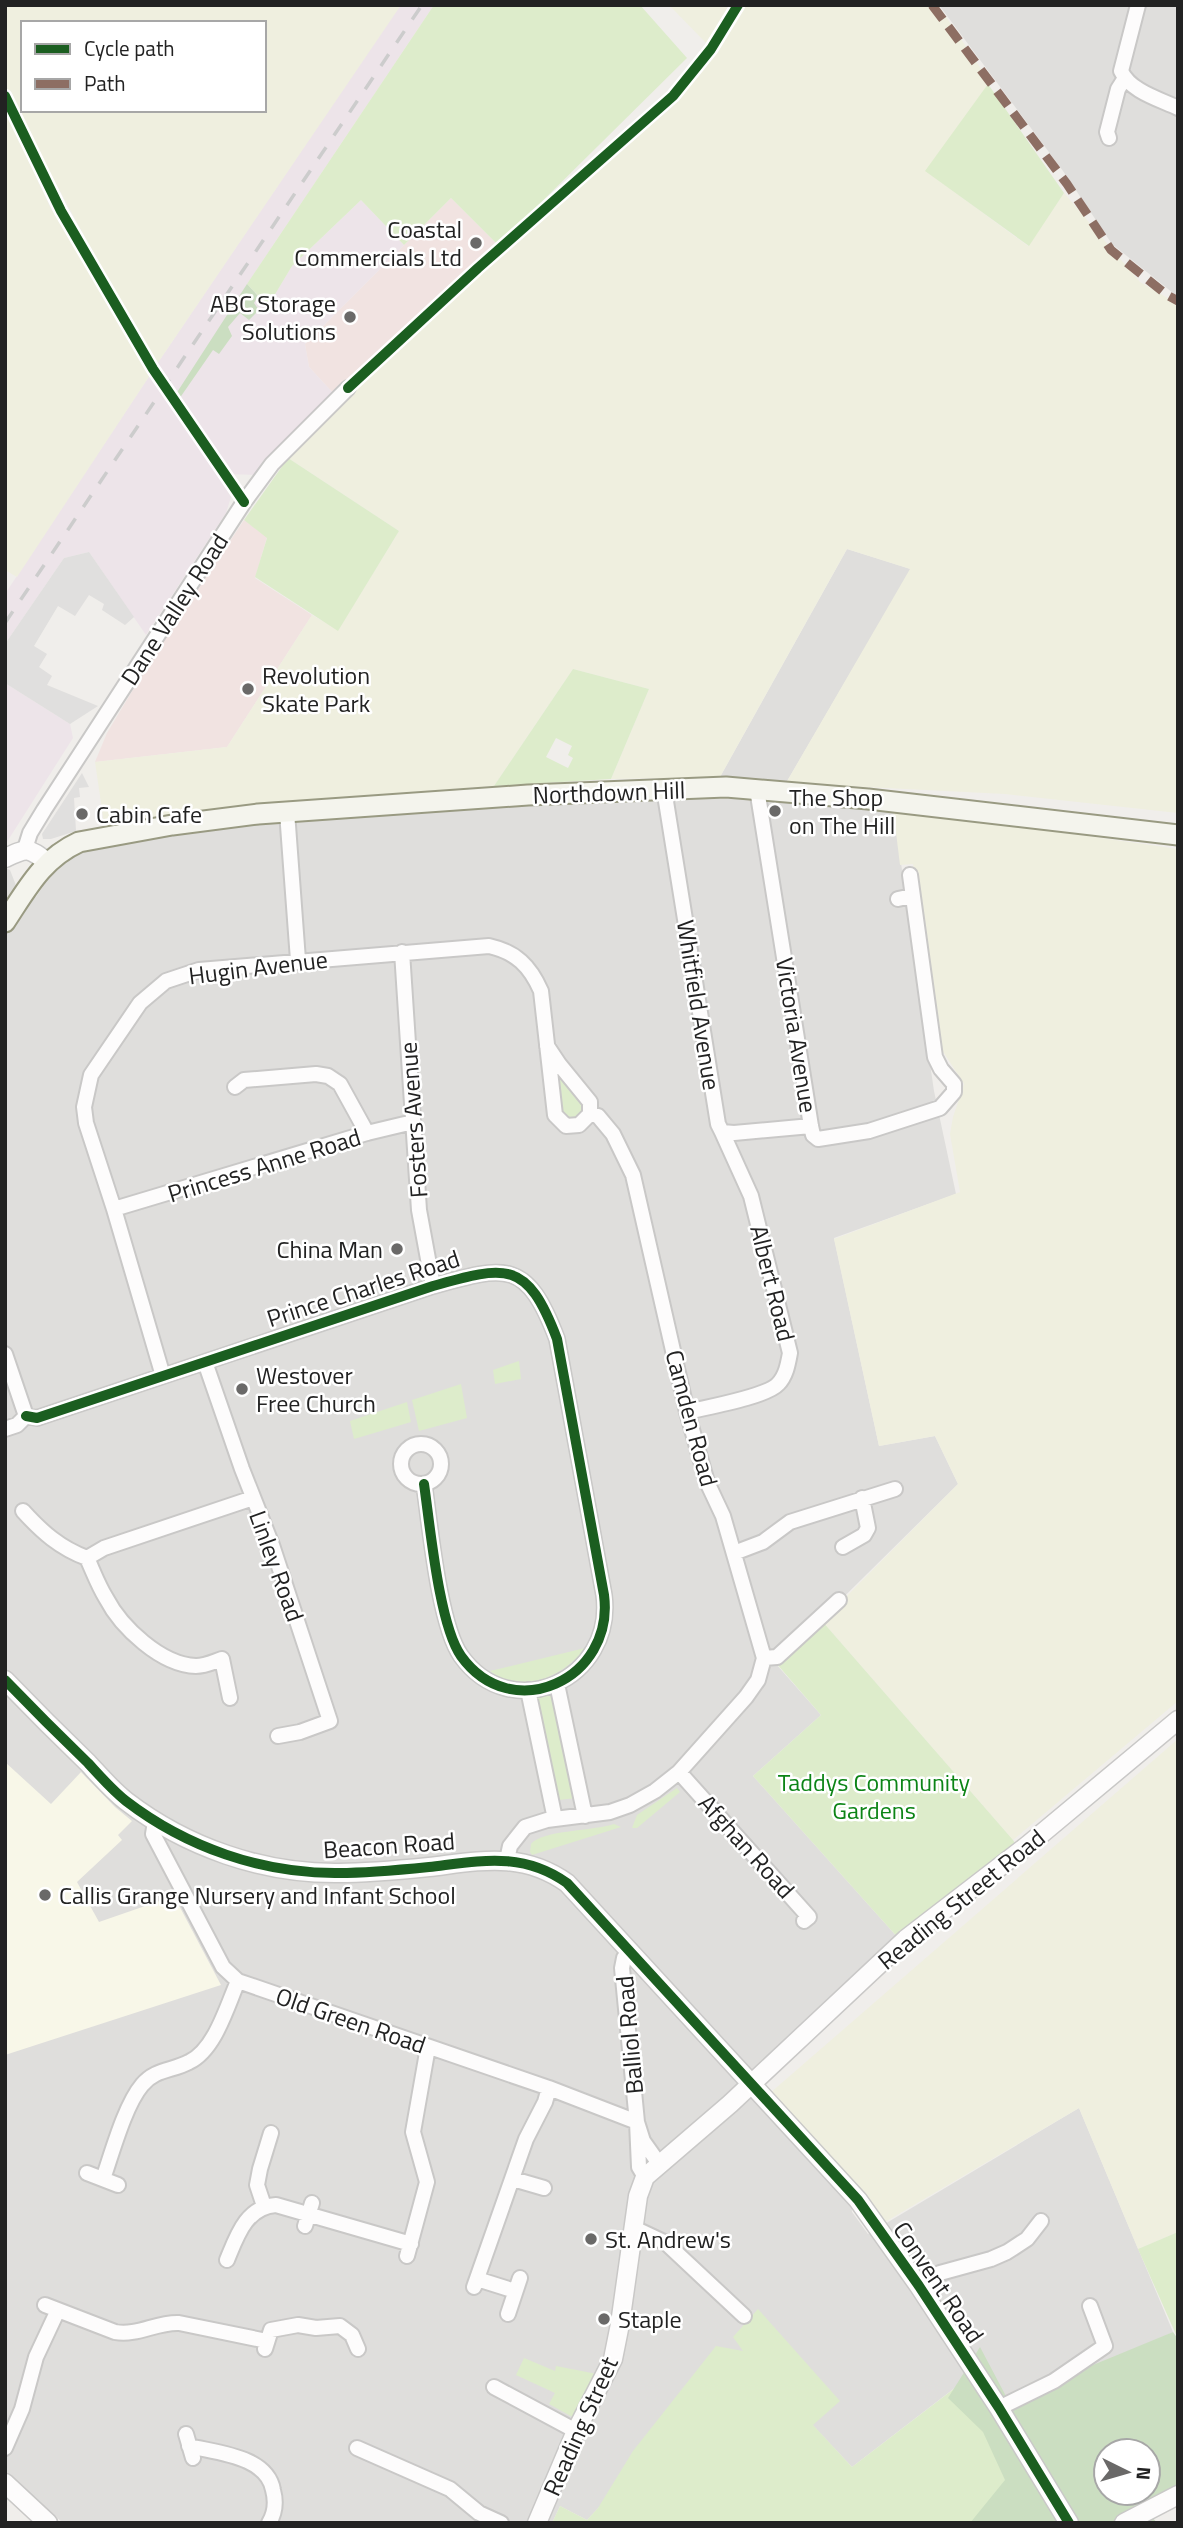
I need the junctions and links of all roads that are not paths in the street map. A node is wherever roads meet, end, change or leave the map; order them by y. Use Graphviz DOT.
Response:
graph roads {
  1 [pos="1135,6"];
  2 [pos="1125,78"];
  3 [pos="1178,108"];
  4 [pos="1110,138"];
  5 [pos="348,388"];
  6 [pos="664,789"];
  7 [pos="757,789"];
  8 [pos="287,812"];
  9 [pos="1178,835"];
  10 [pos="25,849"];
  11 [pos="5,858"];
  12 [pos="47,862"];
  13 [pos="910,875"];
  14 [pos="5,922"];
  15 [pos="402,952"];
  16 [pos="298,960"];
  17 [pos="547,1046"];
  18 [pos="235,1087"];
  19 [pos="590,1114"];
  20 [pos="413,1122"];
  21 [pos="811,1126"];
  22 [pos="722,1132"];
  23 [pos="367,1133"];
  24 [pos="114,1209"];
  25 [pos="433,1286"];
  26 [pos="5,1354"];
  27 [pos="205,1362"];
  28 [pos="163,1376"];
  29 [pos="687,1412"];
  30 [pos="26,1416"];
  31 [pos="5,1429"];
  32 [pos="424,1483"];
  33 [pos="895,1489"];
  34 [pos="253,1498"];
  35 [pos="862,1498"];
  36 [pos="23,1511"];
  37 [pos="843,1547"];
  38 [pos="734,1553"];
  39 [pos="87,1558"];
  40 [pos="839,1600"];
  41 [pos="764,1658"];
  42 [pos="5,1680"];
  43 [pos="543,1687"];
  44 [pos="230,1698"];
  45 [pos="1178,1720"];
  46 [pos="278,1736"];
  47 [pos="679,1772"];
  48 [pos="585,1816"];
  49 [pos="555,1819"];
  50 [pos="155,1822"];
  51 [pos="507,1860"];
  52 [pos="804,1921"];
  53 [pos="630,1950"];
  54 [pos="238,1981"];
  55 [pos="428,2048"];
  56 [pos="749,2084"];
  57 [pos="549,2088"];
  58 [pos="637,2122"];
  59 [pos="264,2139"];
  60 [pos="660,2165"];
  61 [pos="88,2174"];
  62 [pos="645,2177"];
  63 [pos="103,2179"];
  64 [pos="513,2179"];
  65 [pos="118,2185"];
  66 [pos="544,2188"];
  67 [pos="264,2206"];
  68 [pos="1041,2221"];
  69 [pos="634,2228"];
  70 [pos="226,2252"];
  71 [pos="919,2286"];
  72 [pos="1090,2306"];
  73 [pos="508,2314"];
  74 [pos="744,2316"];
  75 [pos="358,2349"];
  76 [pos="494,2387"];
  77 [pos="999,2408"];
  78 [pos="576,2431"];
  79 [pos="189,2446"];
  80 [pos="5,2448"];
  81 [pos="357,2448"];
  82 [pos="5,2483"];
  83 [pos="1178,2495"];
  84 [pos="48,2523"];
  85 [pos="269,2523"];
  86 [pos="501,2523"];
  87 [pos="537,2523"];
  88 [pos="1069,2523"];
  89 [pos="1125,2523"];
  1 -- 2 [label="street"];
  2 -- 3 [label="street"];
  2 -- 4 [label="street"];
  5 -- 10 [label="street, Dane Valley Road"];
  6 -- 7 [label="main road, Northdown Hill"];
  6 -- 8 [label="main road, Northdown Hill"];
  6 -- 22 [label="street, Whitfield Avenue"];
  7 -- 9 [label="main road, Northdown Hill"];
  7 -- 21 [label="street, Victoria Avenue"];
  8 -- 12 [label="main road, Northdown Hill"];
  8 -- 16 [label="street"];
  10 -- 11 [label="street"];
  10 -- 12 [label="street"];
  12 -- 14 [label="main road"];
  13 -- 21 [label="street, Victoria Avenue"];
  15 -- 16 [label="street, Hugin Avenue"];
  15 -- 17 [label="street, Hugin Avenue"];
  15 -- 20 [label="street, Fosters Avenue"];
  16 -- 24 [label="street, Hugin Avenue"];
  17 -- 19 [label="street"];
  17 -- 19 [label="street, Hugin Avenue"];
  18 -- 23 [label="street"];
  19 -- 29 [label="street, Camden Road"];
  20 -- 23 [label="street, Princess Anne Road"];
  20 -- 25 [label="street, Fosters Avenue"];
  21 -- 22 [label="street"];
  22 -- 29 [label="street, Albert Road"];
  23 -- 24 [label="street, Princess Anne Road"];
  24 -- 28 [label="street, Hugin Avenue"];
  25 -- 27 [label="street, Prince Charles Road"];
  25 -- 43 [label="street, Prince Charles Road"];
  26 -- 30 [label="street"];
  27 -- 28 [label="street, Prince Charles Road"];
  27 -- 34 [label="street, Linley Road"];
  28 -- 30 [label="street, Prince Charles Road"];
  29 -- 38 [label="street, Camden Road"];
  30 -- 31 [label="street"];
  32 -- 43 [label="street"];
  33 -- 35 [label="street"];
  34 -- 39 [label="street"];
  34 -- 46 [label="street, Linley Road"];
  35 -- 37 [label="street"];
  35 -- 38 [label="street"];
  36 -- 39 [label="street"];
  38 -- 41 [label="street, Camden Road"];
  39 -- 44 [label="street"];
  40 -- 41 [label="street"];
  41 -- 47 [label="street"];
  42 -- 50 [label="street, Beacon Road"];
  43 -- 48 [label="street"];
  43 -- 49 [label="street"];
  45 -- 56 [label="street, Reading Street Road"];
  47 -- 48 [label="street"];
  47 -- 52 [label="street, Afghan Road"];
  48 -- 49 [label="street"];
  49 -- 51 [label="street"];
  50 -- 51 [label="street, Beacon Road"];
  50 -- 54 [label="street"];
  51 -- 53 [label="street, Beacon Road"];
  53 -- 56 [label="street, Beacon Road"];
  53 -- 58 [label="street, Balliol Road"];
  54 -- 55 [label="street, Old Green Road"];
  54 -- 63 [label="street"];
  55 -- 57 [label="street, Old Green Road"];
  55 -- 67 [label="street"];
  56 -- 60 [label="street"];
  56 -- 71 [label="street, Convent Road"];
  57 -- 58 [label="street, Old Green Road"];
  57 -- 64 [label="street"];
  58 -- 60 [label="street, Balliol Road"];
  58 -- 62 [label="street, Balliol Road"];
  59 -- 67 [label="street"];
  60 -- 62 [label="street"];
  61 -- 63 [label="street"];
  62 -- 69 [label="street, Reading Street"];
  63 -- 65 [label="street"];
  64 -- 66 [label="street"];
  64 -- 73 [label="street"];
  67 -- 70 [label="street"];
  68 -- 71 [label="street"];
  69 -- 74 [label="street"];
  69 -- 78 [label="street, Reading Street"];
  71 -- 77 [label="street, Convent Road"];
  72 -- 77 [label="street"];
  75 -- 80 [label="street"];
  76 -- 78 [label="street"];
  77 -- 88 [label="street, Convent Road"];
  78 -- 87 [label="street, Reading Street"];
  79 -- 85 [label="street"];
  81 -- 86 [label="street"];
  82 -- 84 [label="street"];
  83 -- 89 [label="street"];
}
